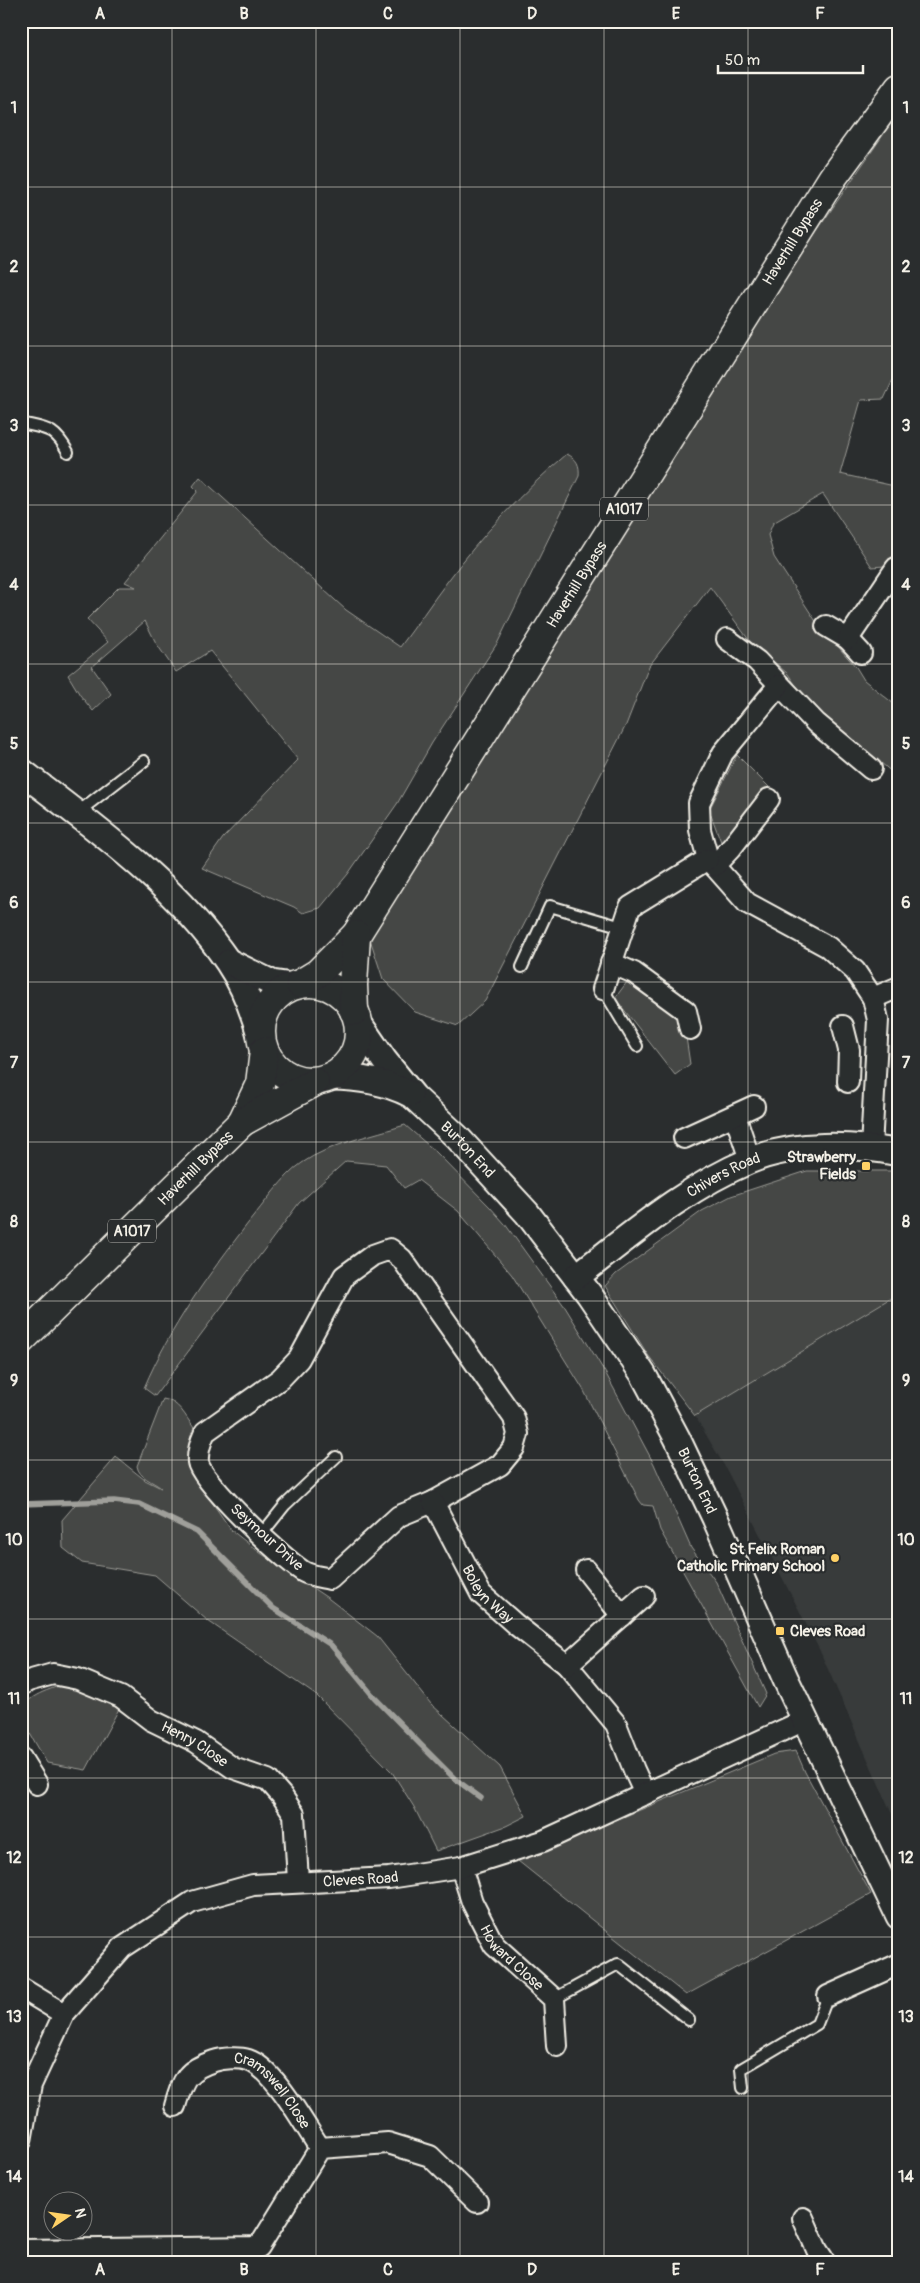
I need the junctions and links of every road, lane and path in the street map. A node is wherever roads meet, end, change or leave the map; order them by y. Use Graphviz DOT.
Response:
graph roads {
  1 [pos="899,87"];
  2 [pos="21,423"];
  3 [pos="68,452"];
  4 [pos="899,567"];
  5 [pos="826,626"];
  6 [pos="727,639"];
  7 [pos="779,685"];
  8 [pos="144,761"];
  9 [pos="871,768"];
  10 [pos="21,771"];
  11 [pos="769,799"];
  12 [pos="76,813"];
  13 [pos="711,863"];
  14 [pos="622,927"];
  15 [pos="356,935"];
  16 [pos="229,962"];
  17 [pos="611,963"];
  18 [pos="522,967"];
  19 [pos="296,985"];
  20 [pos="899,987"];
  21 [pos="603,989"];
  22 [pos="873,998"];
  23 [pos="356,1017"];
  24 [pos="843,1026"];
  25 [pos="690,1029"];
  26 [pos="262,1043"];
  27 [pos="637,1046"];
  28 [pos="849,1050"];
  29 [pos="876,1051"];
  30 [pos="323,1079"];
  31 [pos="848,1082"];
  32 [pos="414,1097"];
  33 [pos="754,1106"];
  34 [pos="735,1115"];
  35 [pos="242,1122"];
  36 [pos="684,1138"];
  37 [pos="871,1148"];
  38 [pos="899,1153"];
  39 [pos="750,1160"];
  40 [pos="576,1277"];
  41 [pos="21,1340"];
  42 [pos="336,1458"];
  43 [pos="432,1502"];
  44 [pos="261,1535"];
  45 [pos="586,1570"];
  46 [pos="644,1596"];
  47 [pos="622,1616"];
  48 [pos="567,1665"];
  49 [pos="21,1685"];
  50 [pos="805,1720"];
  51 [pos="21,1758"];
  52 [pos="37,1784"];
  53 [pos="645,1794"];
  54 [pos="461,1867"];
  55 [pos="298,1882"];
  56 [pos="899,1916"];
  57 [pos="899,1964"];
  58 [pos="21,1988"];
  59 [pos="828,1996"];
  60 [pos="554,1999"];
  61 [pos="64,2014"];
  62 [pos="689,2020"];
  63 [pos="557,2046"];
  64 [pos="743,2088"];
  65 [pos="175,2106"];
  66 [pos="21,2141"];
  67 [pos="320,2148"];
  68 [pos="477,2202"];
  69 [pos="803,2218"];
  70 [pos="21,2250"];
  71 [pos="263,2254"];
  72 [pos="133,2255"];
  73 [pos="819,2260"];
  1 -- 15 [label="main road, Haverhill Bypass / A1017"];
  2 -- 3 [label="lane"];
  4 -- 5 [label="street"];
  6 -- 7 [label="street"];
  7 -- 9 [label="street"];
  7 -- 13 [label="street"];
  8 -- 12 [label="lane"];
  10 -- 12 [label="street"];
  11 -- 13 [label="street"];
  12 -- 16 [label="street"];
  13 -- 14 [label="street"];
  13 -- 22 [label="street"];
  14 -- 17 [label="street"];
  14 -- 18 [label="lane"];
  15 -- 19 [label="main road, Haverhill Bypass / A1017"];
  15 -- 23 [label="main road, Haverhill Bypass / A1017"];
  16 -- 19 [label="street"];
  16 -- 26 [label="street"];
  17 -- 21 [label="street"];
  17 -- 25 [label="street"];
  19 -- 23 [label="main road"];
  19 -- 26 [label="main road"];
  20 -- 22 [label="street"];
  21 -- 27 [label="lane"];
  22 -- 29 [label="street"];
  23 -- 30 [label="main road"];
  23 -- 32 [label="street, Burton End"];
  24 -- 28 [label="street"];
  26 -- 30 [label="main road"];
  26 -- 35 [label="main road, Haverhill Bypass / A1017"];
  28 -- 29 [label="street"];
  28 -- 31 [label="street"];
  29 -- 37 [label="street"];
  30 -- 32 [label="street, Burton End"];
  30 -- 35 [label="main road, Haverhill Bypass / A1017"];
  32 -- 40 [label="street, Burton End"];
  33 -- 34 [label="street"];
  34 -- 36 [label="street"];
  34 -- 39 [label="street"];
  35 -- 41 [label="main road, Haverhill Bypass / A1017"];
  37 -- 38 [label="street, Chivers Road"];
  37 -- 39 [label="street, Chivers Road"];
  39 -- 40 [label="street, Chivers Road"];
  40 -- 50 [label="street, Burton End"];
  42 -- 44 [label="lane"];
  43 -- 44 [label="street, Seymour Drive"];
  43 -- 44 [label="street, Seymour Drive"];
  43 -- 48 [label="street, Boleyn Way"];
  45 -- 47 [label="street"];
  46 -- 47 [label="street"];
  47 -- 48 [label="street"];
  48 -- 53 [label="street, Boleyn Way"];
  49 -- 55 [label="street, Henry Close"];
  50 -- 53 [label="street, Cleves Road"];
  50 -- 56 [label="street, Burton End"];
  51 -- 52 [label="street"];
  53 -- 54 [label="street, Cleves Road"];
  54 -- 55 [label="street, Cleves Road"];
  54 -- 60 [label="street, Howard Close"];
  55 -- 61 [label="street, Cleves Road"];
  57 -- 59 [label="street"];
  58 -- 61 [label="street"];
  59 -- 64 [label="lane"];
  60 -- 62 [label="lane"];
  60 -- 63 [label="street, Howard Close"];
  61 -- 66 [label="street, Cleves Road"];
  65 -- 67 [label="street, Cramswell Close"];
  67 -- 68 [label="street, Cramswell Close"];
  67 -- 71 [label="street, Cramswell Close"];
  69 -- 73 [label="street"];
  70 -- 72 [label="street, Cramswell Close"];
  71 -- 72 [label="street, Cramswell Close"];
}
